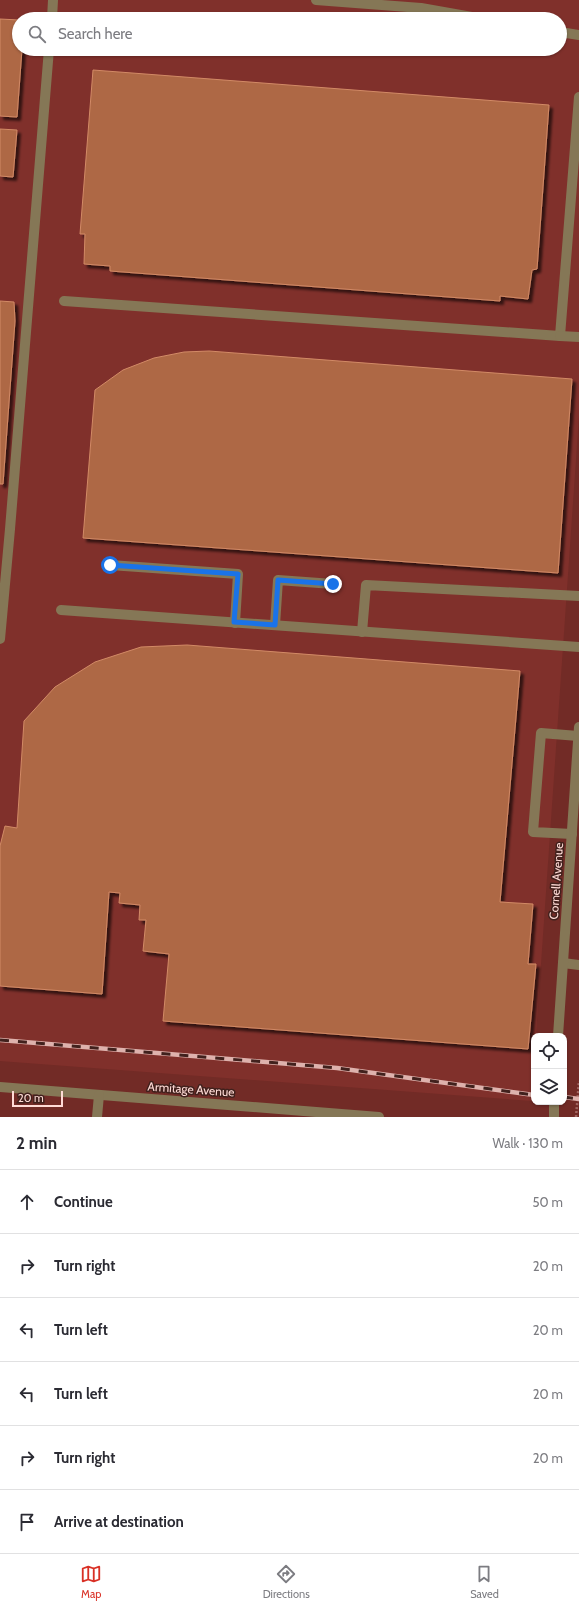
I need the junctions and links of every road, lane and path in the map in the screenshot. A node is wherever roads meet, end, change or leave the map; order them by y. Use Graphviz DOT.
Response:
graph roads {
  1 [pos="53,0"];
  2 [pos="316,0"];
  3 [pos="52,12"];
  4 [pos="444,12"];
  5 [pos="567,33"];
  6 [pos="579,35"];
  7 [pos="48,56"];
  8 [pos="579,97"];
  9 [pos="64,301"];
  10 [pos="560,336"];
  11 [pos="579,337"];
  12 [pos="110,565"];
  13 [pos="333,584"];
  14 [pos="579,596"];
  15 [pos="61,610"];
  16 [pos="234,622"];
  17 [pos="275,625"];
  18 [pos="362,632"];
  19 [pos="0,639"];
  20 [pos="579,647"];
  21 [pos="579,731"];
  22 [pos="572,834"];
  23 [pos="563,963"];
  24 [pos="579,965"];
  25 [pos="558,1033"];
  26 [pos="579,1080"];
  27 [pos="0,1087"];
  28 [pos="99,1095"];
  29 [pos="554,1105"];
  30 [pos="356,1116"];
  31 [pos="97,1117"];
  32 [pos="380,1117"];
  33 [pos="554,1117"];
  34 [pos="576,1117"];
  1 -- 3 [label="street"];
  2 -- 4 [label="street"];
  5 -- 6 [label="street"];
  7 -- 19 [label="street"];
  8 -- 10 [label="street"];
  9 -- 10 [label="street"];
  10 -- 11 [label="street"];
  12 -- 16 [label="street"];
  13 -- 17 [label="street"];
  14 -- 18 [label="street"];
  15 -- 16 [label="street"];
  16 -- 17 [label="street"];
  17 -- 18 [label="street"];
  18 -- 20 [label="street"];
  21 -- 22 [label="street, Cornell Avenue"];
  21 -- 22 [label="street"];
  22 -- 23 [label="street, Cornell Avenue"];
  23 -- 24 [label="street"];
  23 -- 25 [label="street, Cornell Avenue"];
  26 -- 34 [label="path"];
  27 -- 28 [label="street, Armitage Avenue"];
  28 -- 30 [label="street, Armitage Avenue"];
  28 -- 31 [label="street"];
  29 -- 33 [label="street"];
  30 -- 32 [label="street, Armitage Avenue"];
}
